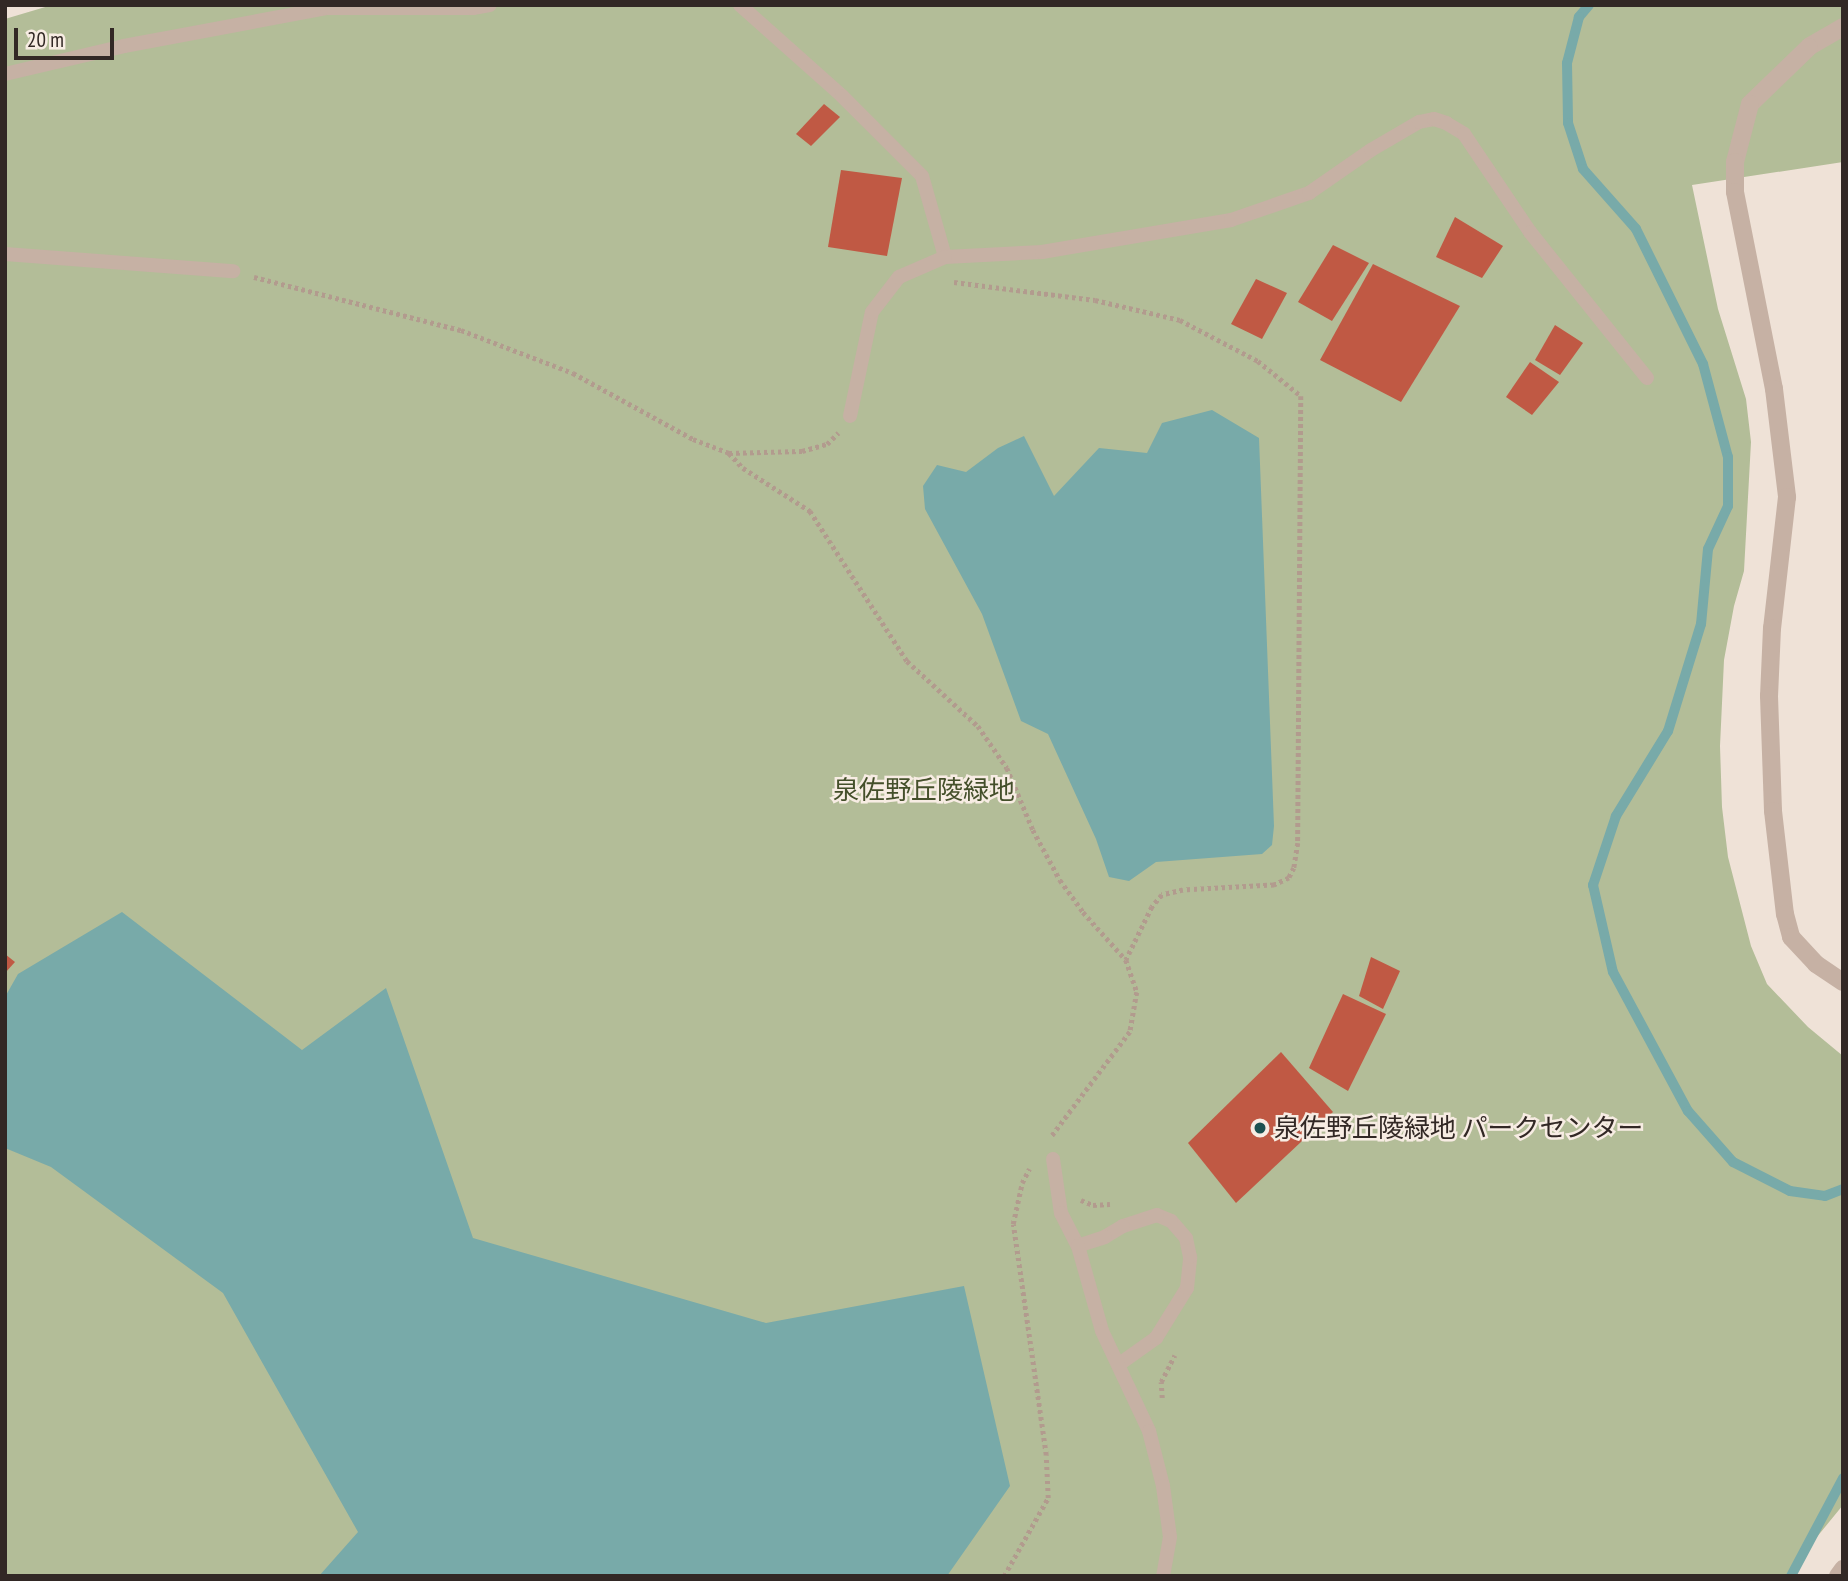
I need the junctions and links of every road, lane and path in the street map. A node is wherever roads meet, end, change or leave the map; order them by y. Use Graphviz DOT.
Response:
graph roads {
  1 [pos="490,5"];
  2 [pos="740,5"];
  3 [pos="1843,27"];
  4 [pos="5,74"];
  5 [pos="5,254"];
  6 [pos="945,257"];
  7 [pos="927,265"];
  8 [pos="233,271"];
  9 [pos="1647,378"];
  10 [pos="850,416"];
  11 [pos="729,453"];
  12 [pos="1126,960"];
  13 [pos="1843,982"];
  14 [pos="1048,1141"];
  15 [pos="1053,1159"];
  16 [pos="1034,1160"];
  17 [pos="1078,1246"];
  18 [pos="1118,1365"];
  19 [pos="1843,1569"];
  20 [pos="1004,1576"];
  21 [pos="1163,1576"];
  22 [pos="1838,1576"];
  1 -- 4 [label="lane"];
  2 -- 6 [label="lane"];
  3 -- 13 [label="street"];
  5 -- 8 [label="lane"];
  6 -- 7 [label="lane"];
  6 -- 9 [label="lane"];
  7 -- 10 [label="lane"];
  7 -- 12 [label="path"];
  8 -- 11 [label="path"];
  10 -- 11 [label="path"];
  11 -- 12 [label="path"];
  12 -- 14 [label="path"];
  15 -- 17 [label="lane"];
  16 -- 20 [label="path"];
  17 -- 18 [label="lane"];
  17 -- 18 [label="lane"];
  18 -- 21 [label="lane"];
  19 -- 22 [label="street"];
}
